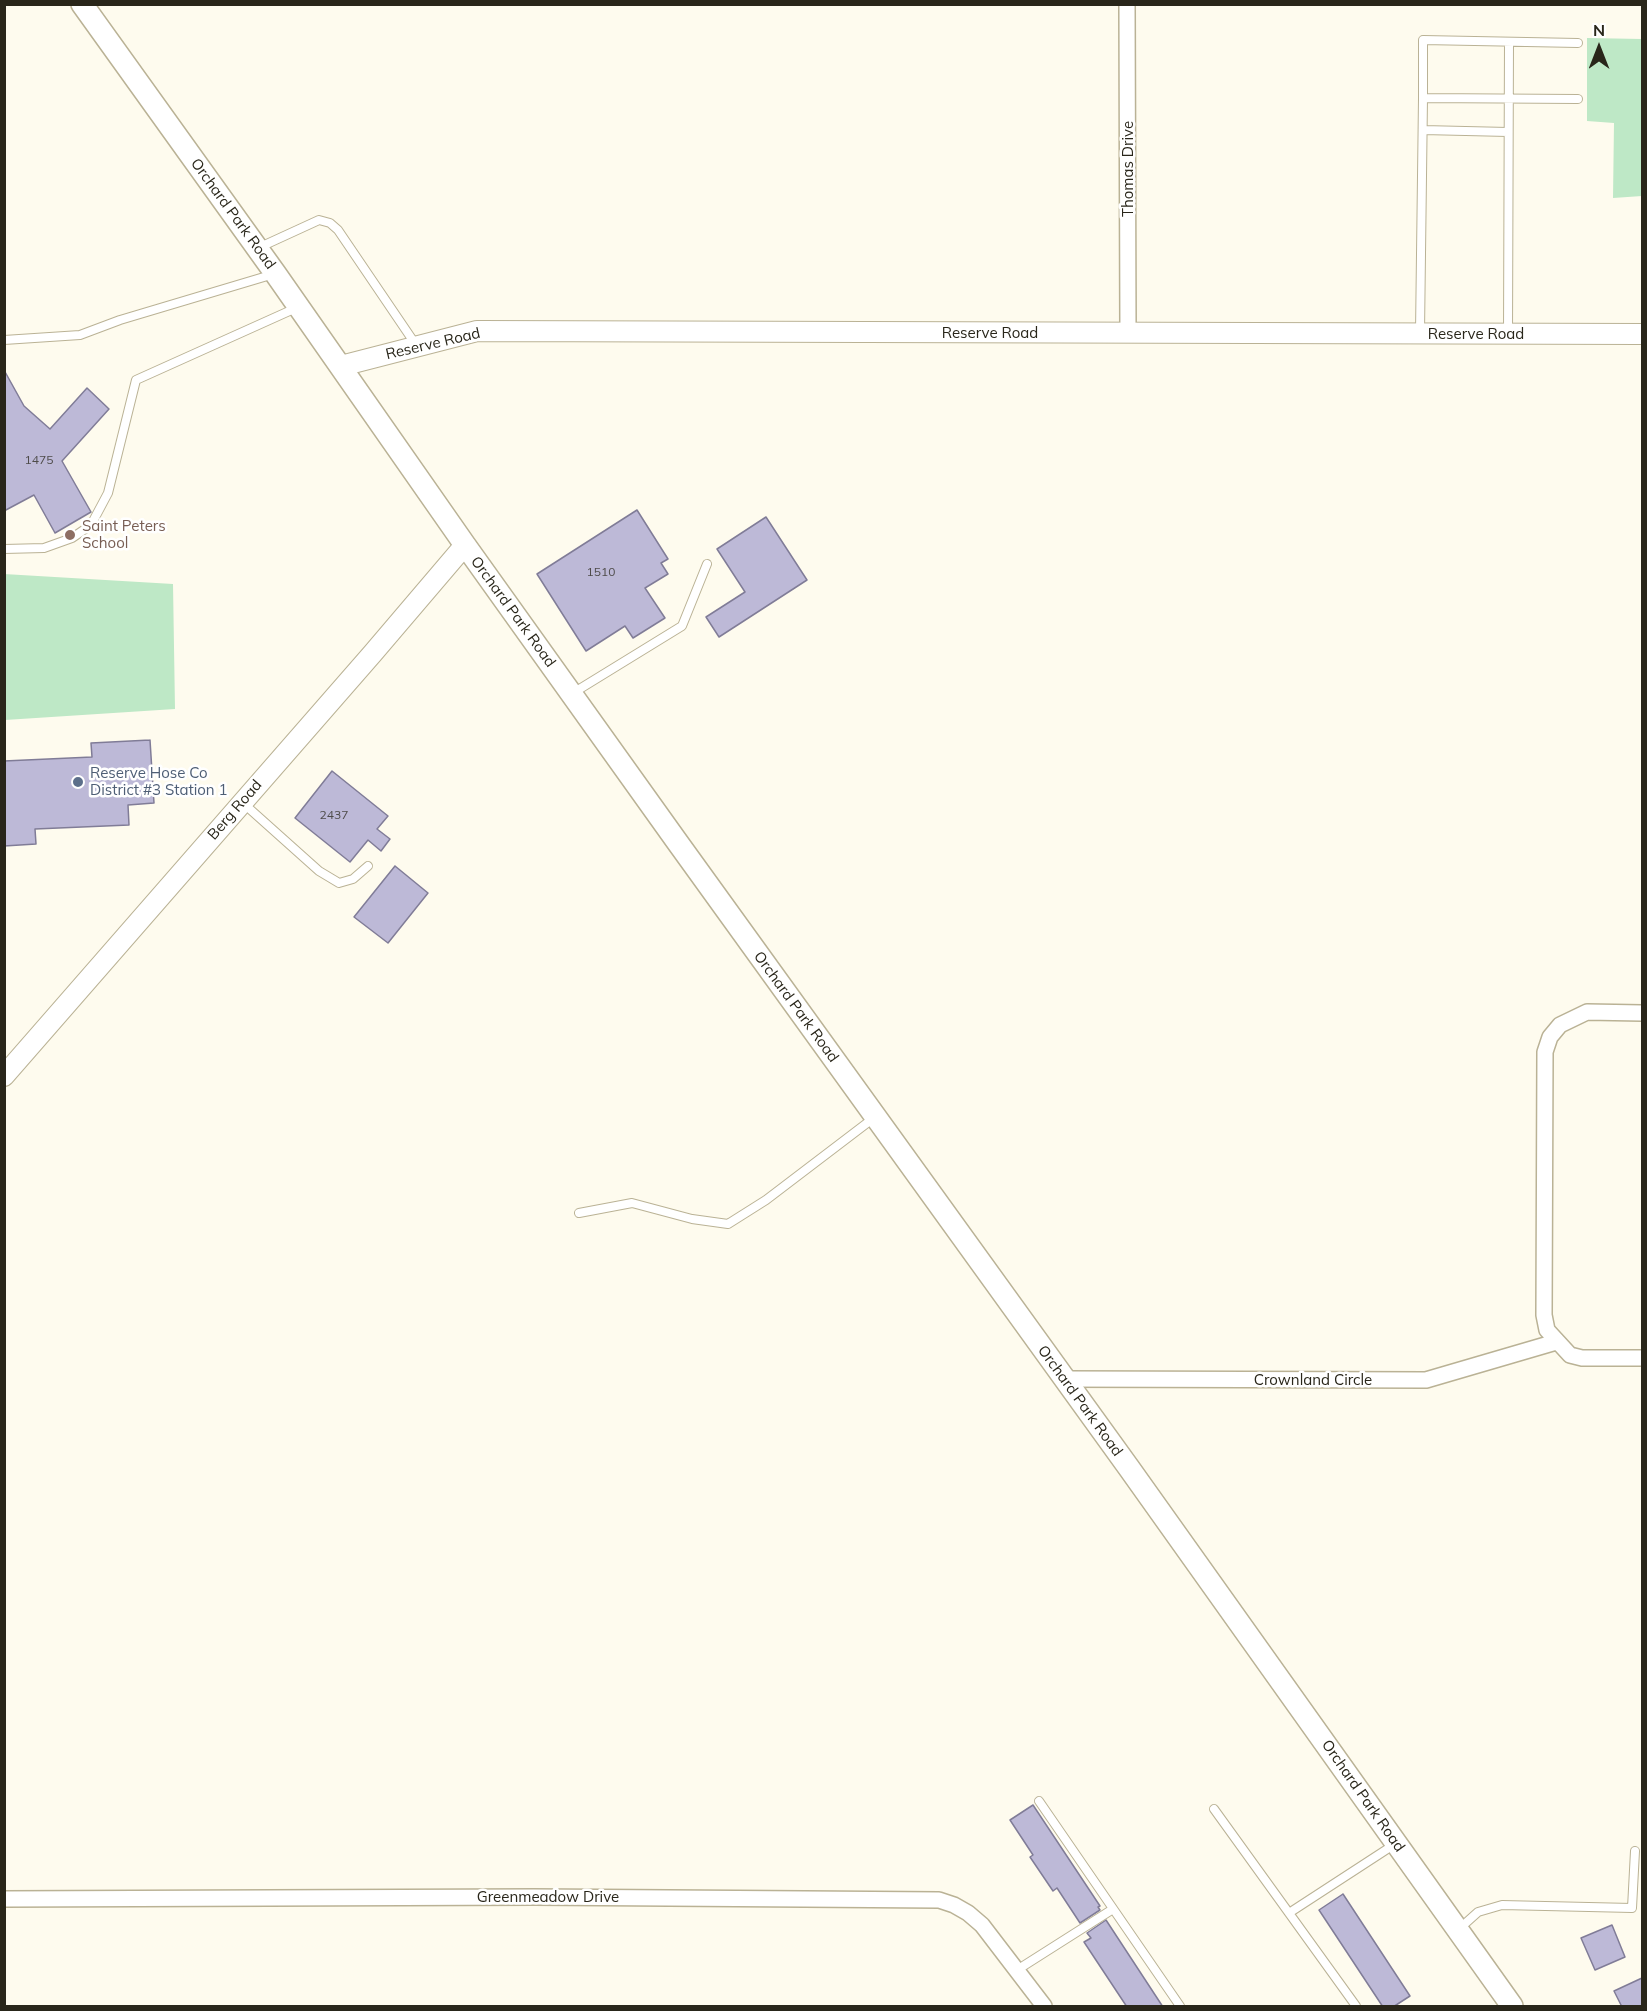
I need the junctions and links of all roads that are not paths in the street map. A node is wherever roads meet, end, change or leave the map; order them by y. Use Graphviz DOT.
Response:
graph roads {
  1 [pos="1127,4"];
  2 [pos="89,7"];
  3 [pos="1509,42"];
  4 [pos="1578,43"];
  5 [pos="1423,98"];
  6 [pos="1508,98"];
  7 [pos="1578,99"];
  8 [pos="1423,130"];
  9 [pos="1508,132"];
  10 [pos="258,249"];
  11 [pos="276,273"];
  12 [pos="299,307"];
  13 [pos="1128,334"];
  14 [pos="1420,334"];
  15 [pos="1508,334"];
  16 [pos="1642,334"];
  17 [pos="4,340"];
  18 [pos="417,346"];
  19 [pos="341,366"];
  20 [pos="465,545"];
  21 [pos="4,549"];
  22 [pos="707,564"];
  23 [pos="572,694"];
  24 [pos="242,802"];
  25 [pos="368,866"];
  26 [pos="1642,1013"];
  27 [pos="4,1076"];
  28 [pos="876,1117"];
  29 [pos="579,1213"];
  30 [pos="1556,1342"];
  31 [pos="1642,1358"];
  32 [pos="1065,1379"];
  33 [pos="1039,1801"];
  34 [pos="1214,1809"];
  35 [pos="1396,1843"];
  36 [pos="1635,1851"];
  37 [pos="4,1899"];
  38 [pos="1113,1909"];
  39 [pos="1289,1913"];
  40 [pos="1458,1930"];
  41 [pos="1017,1970"];
  42 [pos="1044,2007"];
  43 [pos="1180,2007"];
  44 [pos="1356,2007"];
  45 [pos="1512,2007"];
  1 -- 13 [label="street, Thomas Drive"];
  2 -- 10 [label="main road, Orchard Park Road"];
  3 -- 4 [label="lane"];
  3 -- 5 [label="lane"];
  3 -- 6 [label="lane"];
  5 -- 6 [label="lane"];
  5 -- 8 [label="lane"];
  6 -- 7 [label="lane"];
  6 -- 9 [label="lane"];
  8 -- 9 [label="lane"];
  8 -- 14 [label="lane"];
  9 -- 15 [label="lane"];
  10 -- 11 [label="main road, Orchard Park Road"];
  10 -- 18 [label="lane"];
  11 -- 12 [label="main road, Orchard Park Road"];
  11 -- 17 [label="lane"];
  12 -- 19 [label="main road, Orchard Park Road"];
  12 -- 21 [label="lane"];
  13 -- 14 [label="street, Reserve Road"];
  13 -- 18 [label="street, Reserve Road"];
  14 -- 15 [label="street, Reserve Road"];
  15 -- 16 [label="street, Reserve Road"];
  18 -- 19 [label="street, Reserve Road"];
  19 -- 20 [label="main road, Orchard Park Road"];
  20 -- 23 [label="main road, Orchard Park Road"];
  20 -- 24 [label="street, Berg Road"];
  22 -- 23 [label="lane"];
  23 -- 28 [label="main road, Orchard Park Road"];
  24 -- 25 [label="lane"];
  24 -- 27 [label="street, Berg Road"];
  26 -- 30 [label="street"];
  28 -- 29 [label="lane"];
  28 -- 32 [label="main road, Orchard Park Road"];
  30 -- 31 [label="street"];
  30 -- 32 [label="street, Crownland Circle"];
  32 -- 35 [label="main road, Orchard Park Road"];
  33 -- 38 [label="lane"];
  34 -- 39 [label="lane"];
  35 -- 39 [label="lane"];
  35 -- 40 [label="main road, Orchard Park Road"];
  36 -- 40 [label="lane"];
  37 -- 41 [label="street, Greenmeadow Drive"];
  38 -- 41 [label="lane"];
  38 -- 43 [label="lane"];
  39 -- 44 [label="lane"];
  40 -- 45 [label="main road, Orchard Park Road"];
  41 -- 42 [label="street, Greenmeadow Drive"];
}
